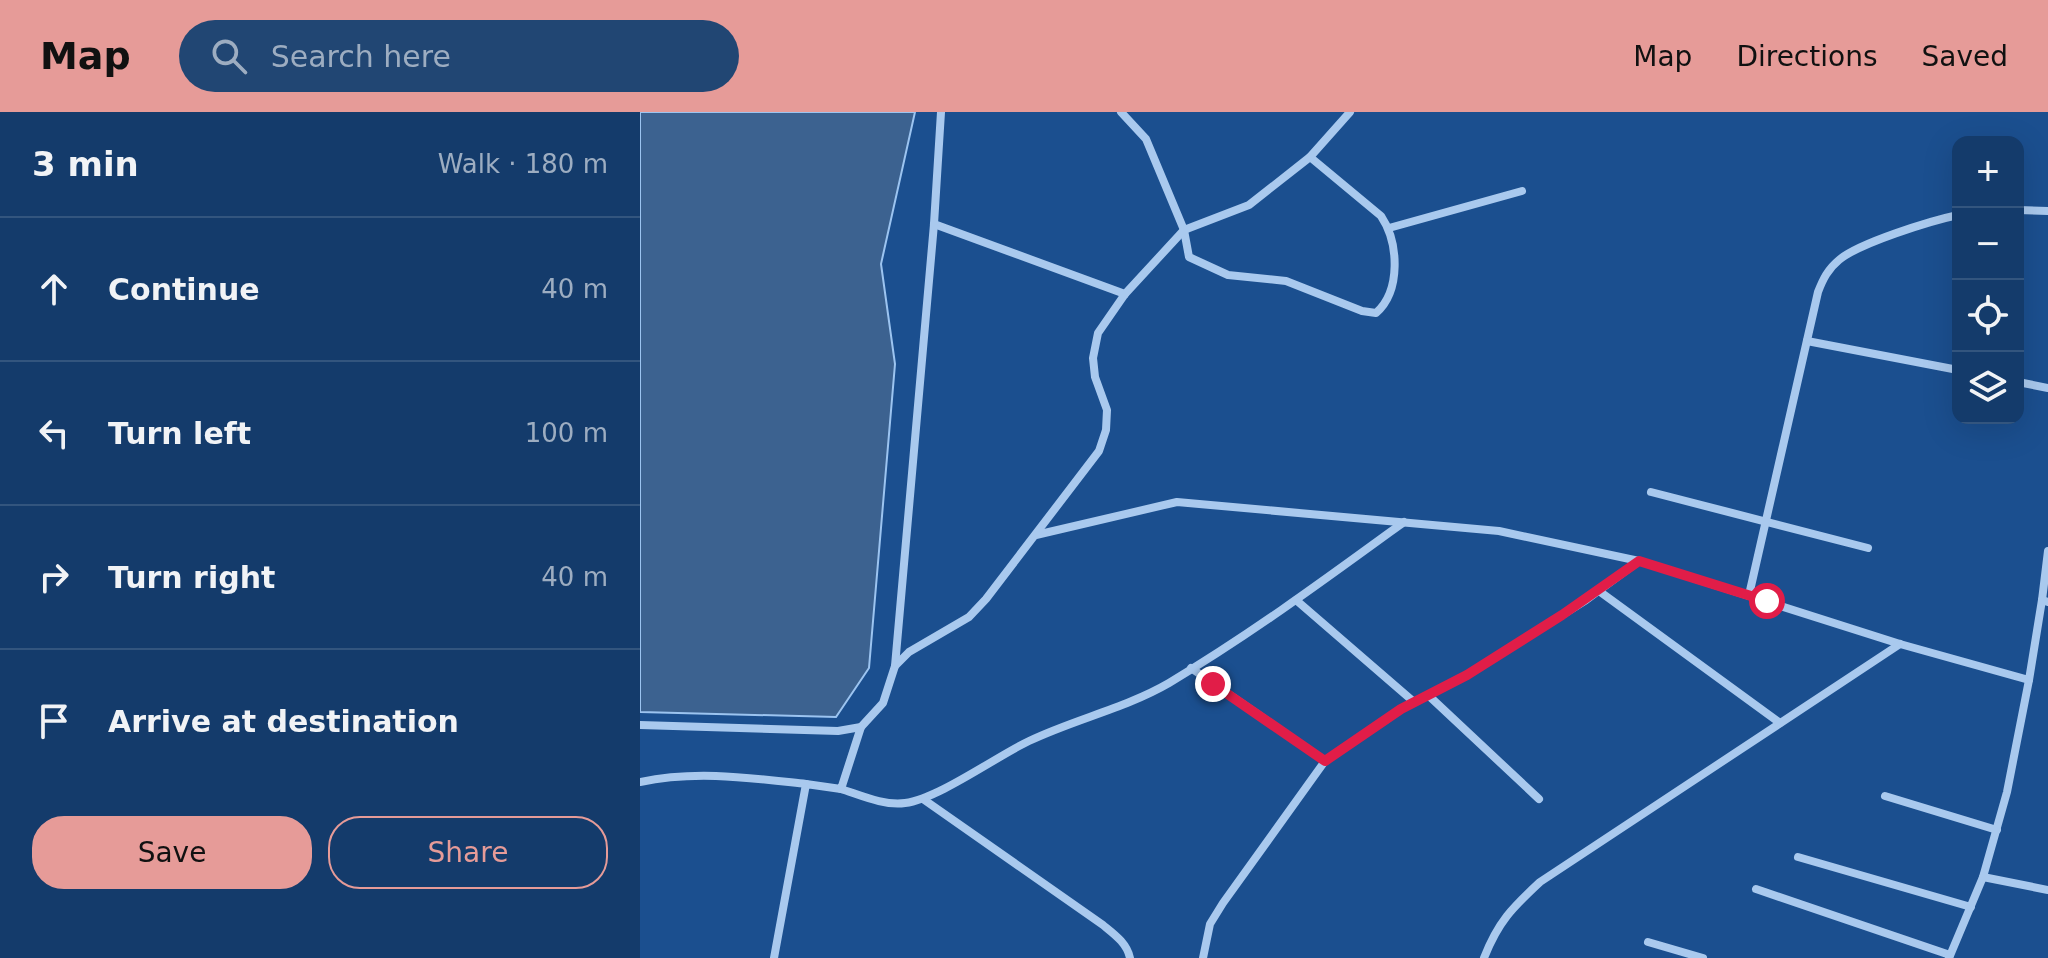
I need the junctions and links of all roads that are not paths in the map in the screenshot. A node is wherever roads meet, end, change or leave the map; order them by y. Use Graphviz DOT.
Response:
graph roads {
  1 [pos="941,112"];
  2 [pos="1121,112"];
  3 [pos="1350,112"];
  4 [pos="1310,157"];
  5 [pos="1522,191"];
  6 [pos="2024,210"];
  7 [pos="2048,211"];
  8 [pos="1952,217"];
  9 [pos="934,224"];
  10 [pos="1389,228"];
  11 [pos="1184,230"];
  12 [pos="1125,294"];
  13 [pos="1807,341"];
  14 [pos="1952,369"];
  15 [pos="2024,383"];
  16 [pos="2048,388"];
  17 [pos="1651,492"];
  18 [pos="1405,522"];
  19 [pos="1765,522"];
  20 [pos="1036,535"];
  21 [pos="1868,548"];
  22 [pos="2048,551"];
  23 [pos="1639,561"];
  24 [pos="1599,591"];
  25 [pos="1749,595"];
  26 [pos="1296,600"];
  27 [pos="2045,601"];
  28 [pos="1900,644"];
  29 [pos="895,666"];
  30 [pos="1191,668"];
  31 [pos="2029,680"];
  32 [pos="1428,695"];
  33 [pos="1414,702"];
  34 [pos="1780,723"];
  35 [pos="640,725"];
  36 [pos="861,727"];
  37 [pos="1325,761"];
  38 [pos="640,782"];
  39 [pos="806,784"];
  40 [pos="841,789"];
  41 [pos="1885,796"];
  42 [pos="923,799"];
  43 [pos="1539,799"];
  44 [pos="1997,830"];
  45 [pos="1798,857"];
  46 [pos="1983,877"];
  47 [pos="1756,889"];
  48 [pos="2048,890"];
  49 [pos="1971,907"];
  50 [pos="1648,942"];
  51 [pos="1949,957"];
  52 [pos="774,958"];
  53 [pos="1130,958"];
  54 [pos="1203,958"];
  55 [pos="1484,958"];
  56 [pos="1703,958"];
  1 -- 9 [label="street"];
  2 -- 11 [label="street"];
  3 -- 4 [label="street"];
  4 -- 10 [label="street"];
  4 -- 11 [label="street"];
  5 -- 10 [label="street"];
  6 -- 7 [label="street"];
  8 -- 13 [label="street"];
  9 -- 12 [label="street"];
  9 -- 29 [label="street"];
  10 -- 11 [label="street"];
  11 -- 12 [label="street"];
  12 -- 20 [label="street"];
  13 -- 14 [label="street"];
  13 -- 19 [label="street"];
  15 -- 16 [label="street"];
  17 -- 19 [label="street"];
  18 -- 20 [label="street"];
  18 -- 23 [label="street"];
  18 -- 26 [label="street"];
  19 -- 21 [label="street"];
  19 -- 25 [label="street"];
  20 -- 29 [label="street"];
  22 -- 27 [label="street"];
  23 -- 24 [label="street"];
  23 -- 25 [label="street"];
  24 -- 32 [label="street"];
  24 -- 34 [label="street"];
  25 -- 28 [label="street"];
  26 -- 30 [label="street"];
  26 -- 33 [label="street"];
  27 -- 31 [label="street"];
  28 -- 31 [label="street"];
  28 -- 34 [label="street"];
  29 -- 36 [label="street"];
  30 -- 37 [label="street"];
  30 -- 42 [label="street"];
  31 -- 44 [label="street"];
  32 -- 33 [label="street"];
  32 -- 43 [label="street"];
  33 -- 37 [label="street"];
  34 -- 55 [label="street"];
  35 -- 36 [label="street"];
  36 -- 40 [label="street"];
  37 -- 54 [label="street"];
  38 -- 39 [label="street"];
  39 -- 40 [label="street"];
  39 -- 52 [label="street"];
  40 -- 42 [label="street"];
  41 -- 44 [label="street"];
  42 -- 53 [label="street"];
  44 -- 46 [label="street"];
  45 -- 49 [label="street"];
  46 -- 48 [label="street"];
  46 -- 49 [label="street"];
  47 -- 51 [label="street"];
  49 -- 51 [label="street"];
  50 -- 56 [label="street"];
}
